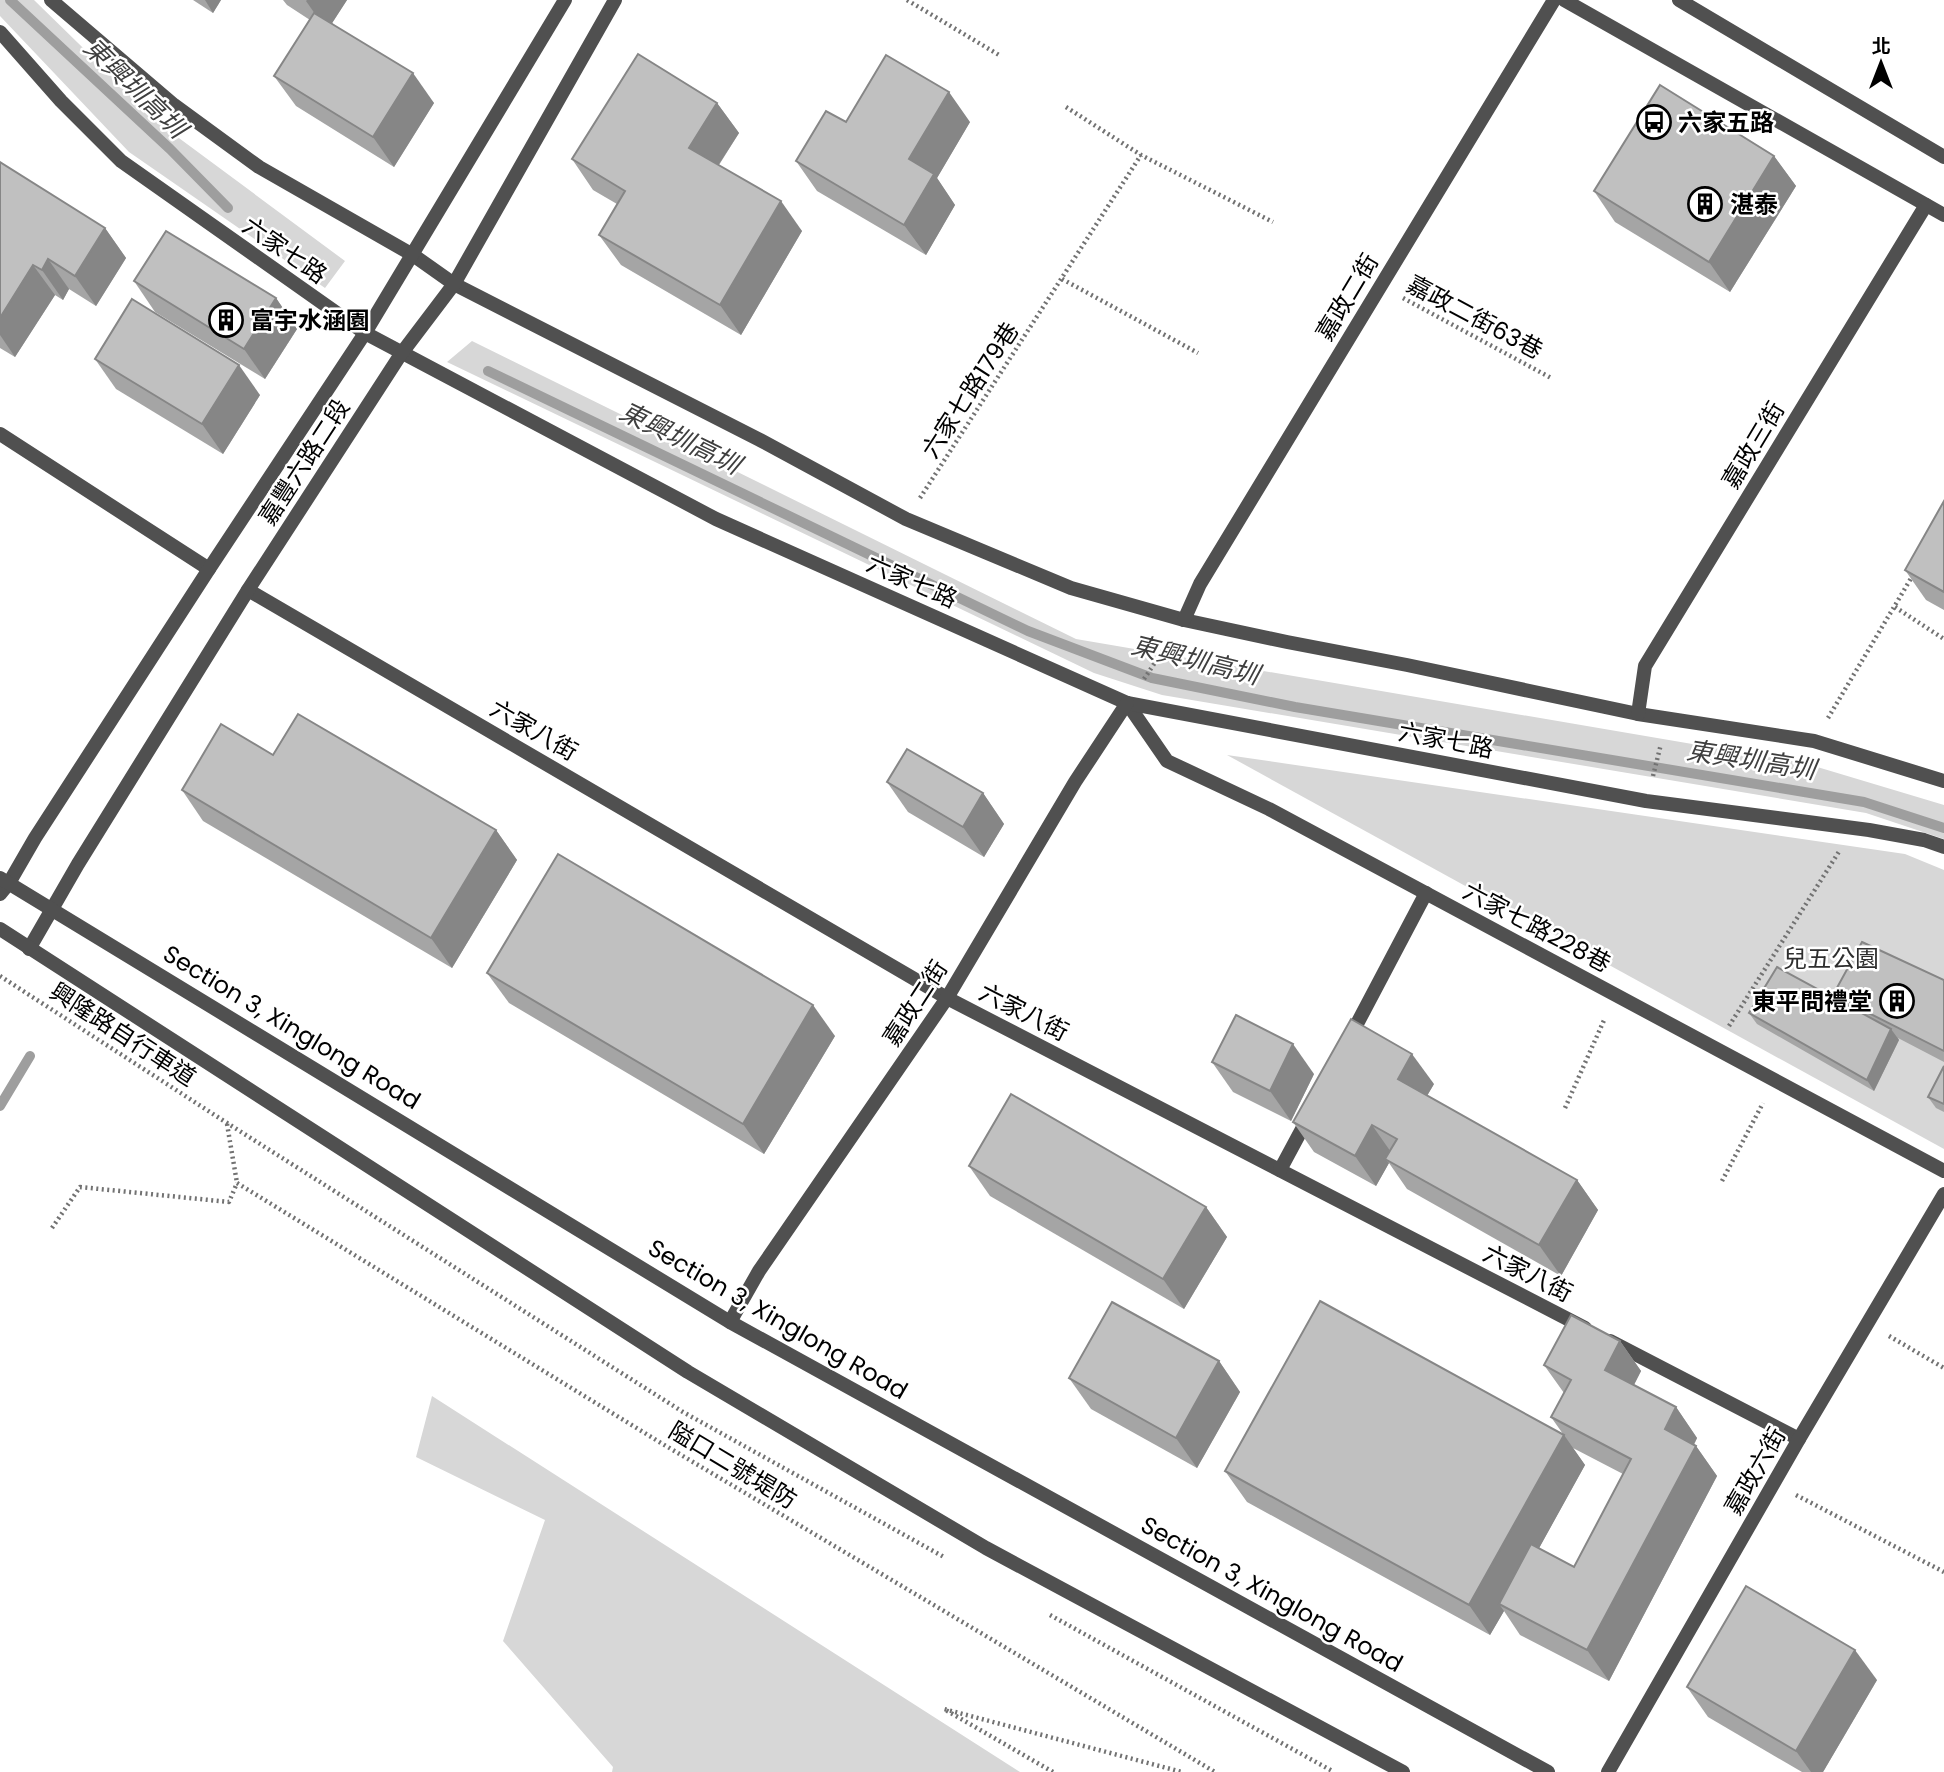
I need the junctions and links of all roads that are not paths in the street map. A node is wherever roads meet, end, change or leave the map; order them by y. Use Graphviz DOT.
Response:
graph roads {
  1 [pos="51,0"];
  2 [pos="565,0"];
  3 [pos="615,0"];
  4 [pos="1554,0"];
  5 [pos="1564,0"];
  6 [pos="1679,0"];
  7 [pos="0,33"];
  8 [pos="1944,157"];
  9 [pos="1926,205"];
  10 [pos="1944,215"];
  11 [pos="413,256"];
  12 [pos="454,284"];
  13 [pos="365,333"];
  14 [pos="401,354"];
  15 [pos="0,434"];
  16 [pos="209,569"];
  17 [pos="248,590"];
  18 [pos="1184,620"];
  19 [pos="1128,703"];
  20 [pos="1638,714"];
  21 [pos="1944,781"];
  22 [pos="1944,847"];
  23 [pos="3,885"];
  24 [pos="1426,893"];
  25 [pos="53,909"];
  26 [pos="0,929"];
  27 [pos="29,949"];
  28 [pos="947,998"];
  29 [pos="1343,1050"];
  30 [pos="1318,1098"];
  31 [pos="1280,1170"];
  32 [pos="1944,1171"];
  33 [pos="1944,1194"];
  34 [pos="730,1322"];
  35 [pos="1799,1439"];
  36 [pos="1403,1772"];
  37 [pos="1548,1772"];
  38 [pos="1608,1772"];
  1 -- 11 [label="street"];
  2 -- 11 [label="street, 嘉豐六路二段"];
  3 -- 12 [label="street, 嘉豐六路二段"];
  4 -- 18 [label="street, 嘉政二街"];
  5 -- 9 [label="street"];
  6 -- 8 [label="street"];
  7 -- 13 [label="street, 六家七路"];
  9 -- 10 [label="street"];
  9 -- 20 [label="street, 嘉政三街"];
  11 -- 12 [label="street"];
  11 -- 13 [label="street, 嘉豐六路二段"];
  12 -- 14 [label="street, 嘉豐六路二段"];
  12 -- 18 [label="street"];
  13 -- 14 [label="street, 六家七路"];
  13 -- 16 [label="street, 嘉豐六路二段"];
  14 -- 17 [label="street, 嘉豐六路二段"];
  14 -- 19 [label="street, 六家七路"];
  15 -- 16 [label="street"];
  16 -- 23 [label="street, 嘉豐六路二段"];
  17 -- 25 [label="street, 嘉豐六路二段"];
  17 -- 28 [label="street, 六家八街"];
  18 -- 20 [label="street"];
  19 -- 22 [label="street, 六家七路"];
  19 -- 24 [label="street, 六家七路228巷"];
  19 -- 28 [label="street, 嘉政二街"];
  20 -- 21 [label="street"];
  23 -- 25 [label="street, Section 3, Xinglong Road"];
  24 -- 29 [label="street"];
  24 -- 32 [label="street, 六家七路228巷"];
  25 -- 27 [label="street, 嘉豐六路二段"];
  25 -- 34 [label="street, Section 3, Xinglong Road"];
  26 -- 27 [label="street"];
  27 -- 36 [label="street"];
  28 -- 31 [label="street, 六家八街"];
  28 -- 34 [label="street, 嘉政二街"];
  30 -- 31 [label="street"];
  31 -- 35 [label="street, 六家八街"];
  33 -- 35 [label="street, 嘉政六街"];
  34 -- 37 [label="street, Section 3, Xinglong Road"];
  35 -- 38 [label="street, 嘉政六街"];
}
